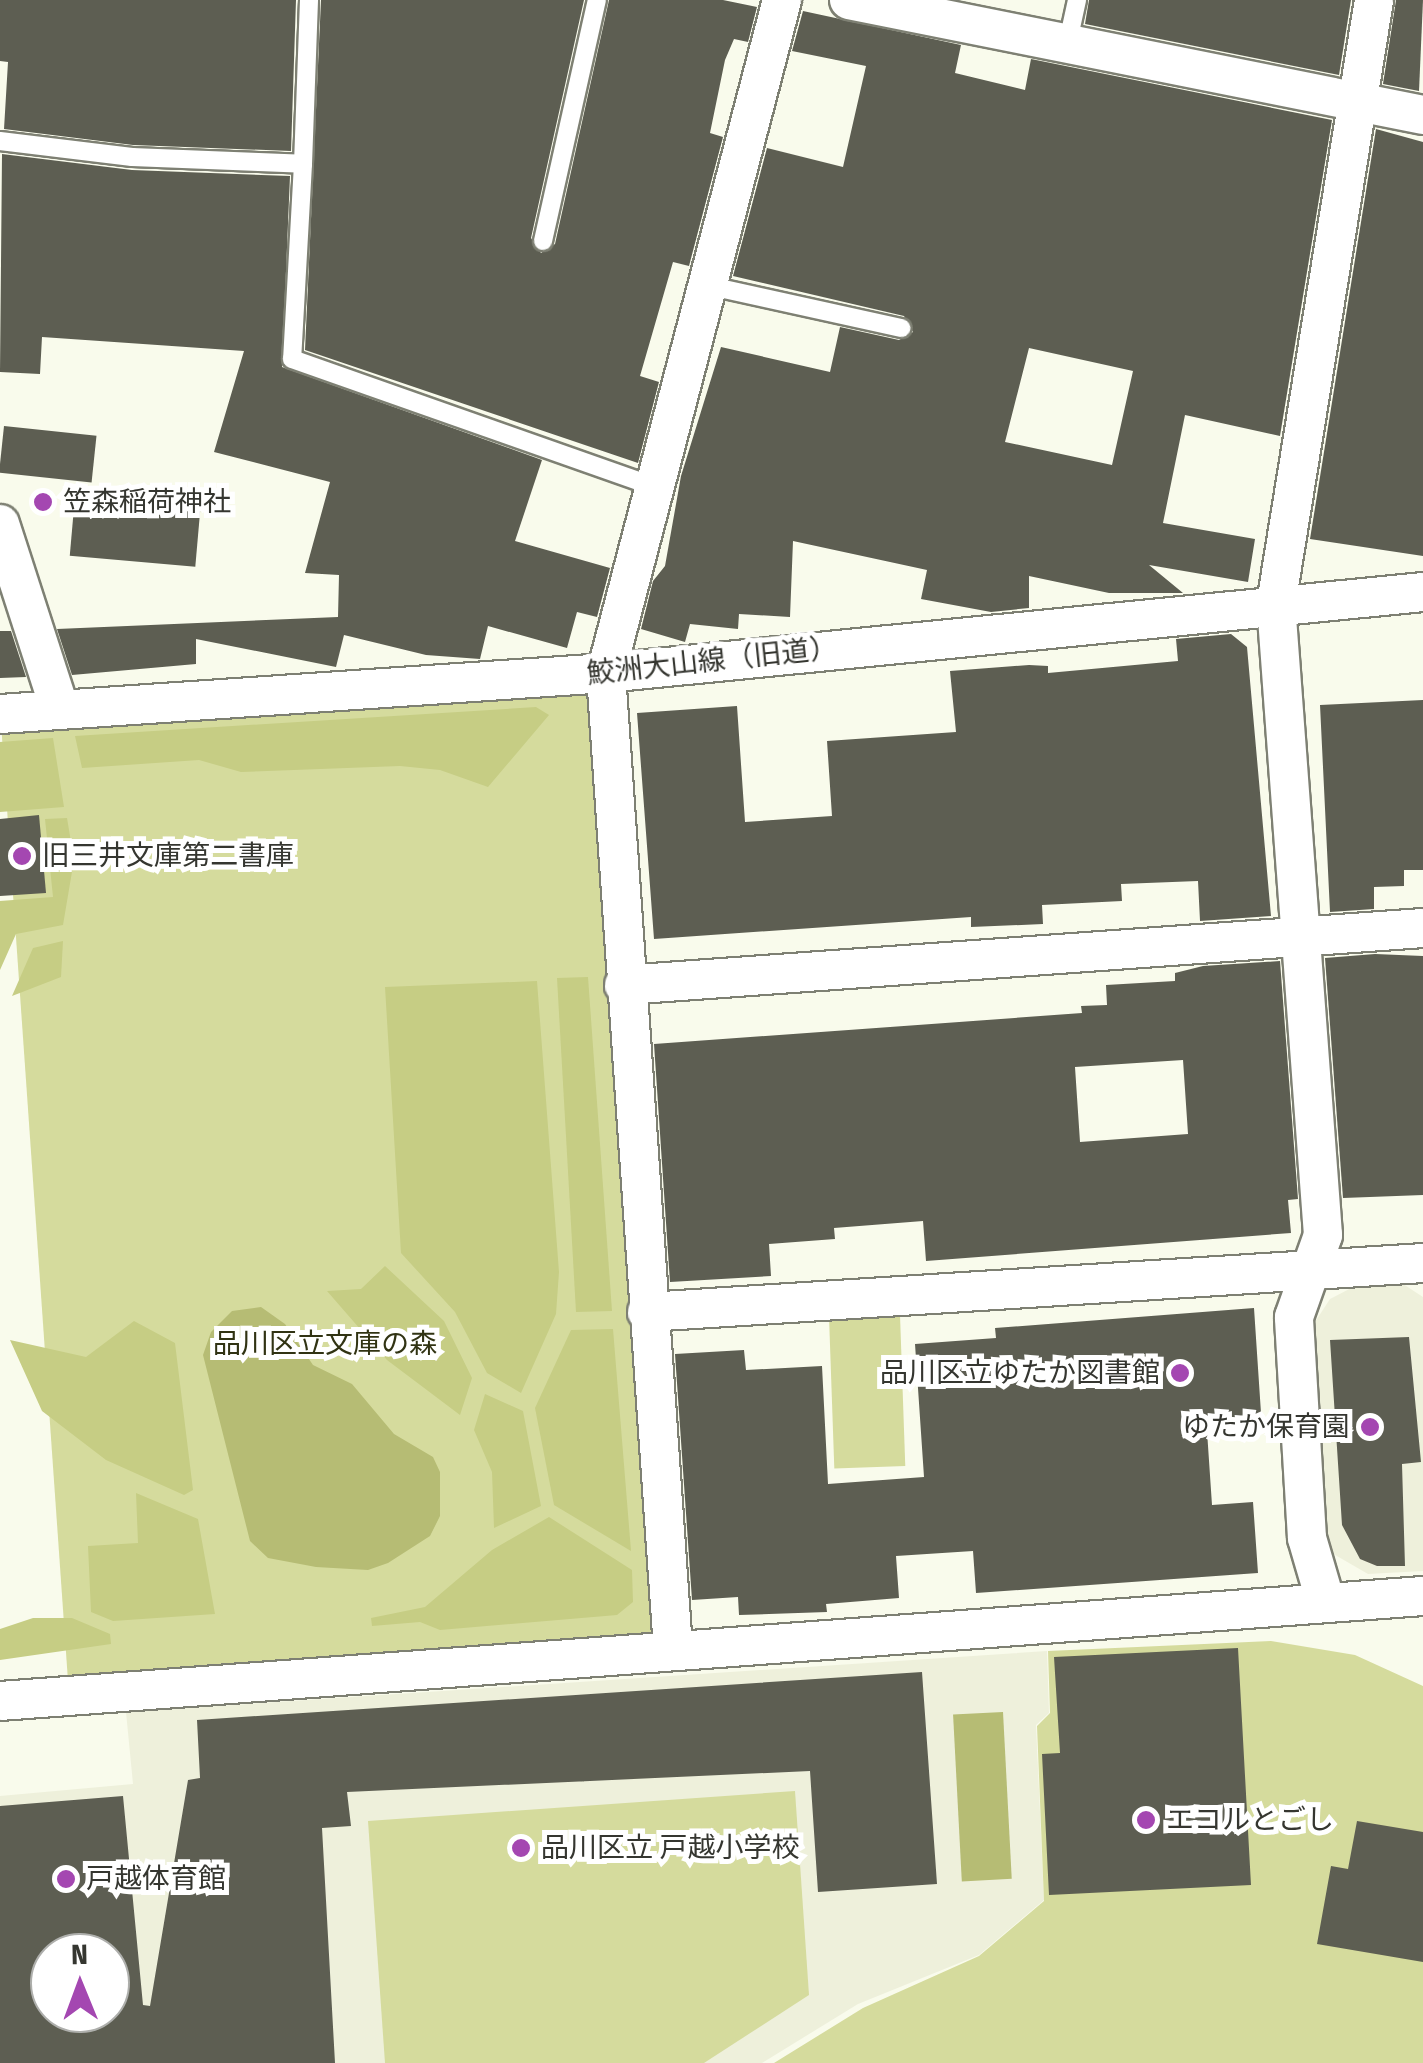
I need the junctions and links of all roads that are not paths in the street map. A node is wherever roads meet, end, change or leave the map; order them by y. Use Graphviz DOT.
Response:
graph roads {
  1 [pos="308,0"];
  2 [pos="597,0"];
  3 [pos="782,0"];
  4 [pos="848,0"];
  5 [pos="1077,0"];
  6 [pos="1374,0"];
  7 [pos="1067,46"];
  8 [pos="1357,106"];
  9 [pos="1423,115"];
  10 [pos="0,141"];
  11 [pos="303,164"];
  12 [pos="543,242"];
  13 [pos="710,286"];
  14 [pos="901,328"];
  15 [pos="659,488"];
  16 [pos="0,524"];
  17 [pos="1423,592"];
  18 [pos="1276,604"];
  19 [pos="606,672"];
  20 [pos="60,710"];
  21 [pos="0,714"];
  22 [pos="1423,928"];
  23 [pos="1300,936"];
  24 [pos="624,984"];
  25 [pos="1423,1264"];
  26 [pos="1311,1270"];
  27 [pos="646,1312"];
  28 [pos="1423,1596"];
  29 [pos="1326,1603"];
  30 [pos="673,1650"];
  31 [pos="0,1701"];
  1 -- 11 [label="lane"];
  2 -- 12 [label="lane"];
  3 -- 13 [label="street"];
  4 -- 7 [label="street"];
  5 -- 7 [label="lane"];
  6 -- 8 [label="street"];
  7 -- 8 [label="street"];
  8 -- 9 [label="street"];
  8 -- 18 [label="street"];
  10 -- 11 [label="lane"];
  11 -- 15 [label="lane"];
  13 -- 14 [label="lane"];
  13 -- 15 [label="street"];
  15 -- 19 [label="street"];
  16 -- 20 [label="street"];
  17 -- 18 [label="street, 鮫洲大山線（旧道）"];
  18 -- 19 [label="street, 鮫洲大山線（旧道）"];
  18 -- 23 [label="street"];
  19 -- 20 [label="street, 鮫洲大山線（旧道）"];
  19 -- 24 [label="street"];
  20 -- 21 [label="street, 鮫洲大山線（旧道）"];
  22 -- 23 [label="street"];
  23 -- 24 [label="street"];
  23 -- 26 [label="street"];
  24 -- 27 [label="street"];
  25 -- 26 [label="street"];
  26 -- 27 [label="street"];
  26 -- 29 [label="street"];
  27 -- 30 [label="street"];
  28 -- 29 [label="street"];
  29 -- 30 [label="street"];
  30 -- 31 [label="street"];
}
